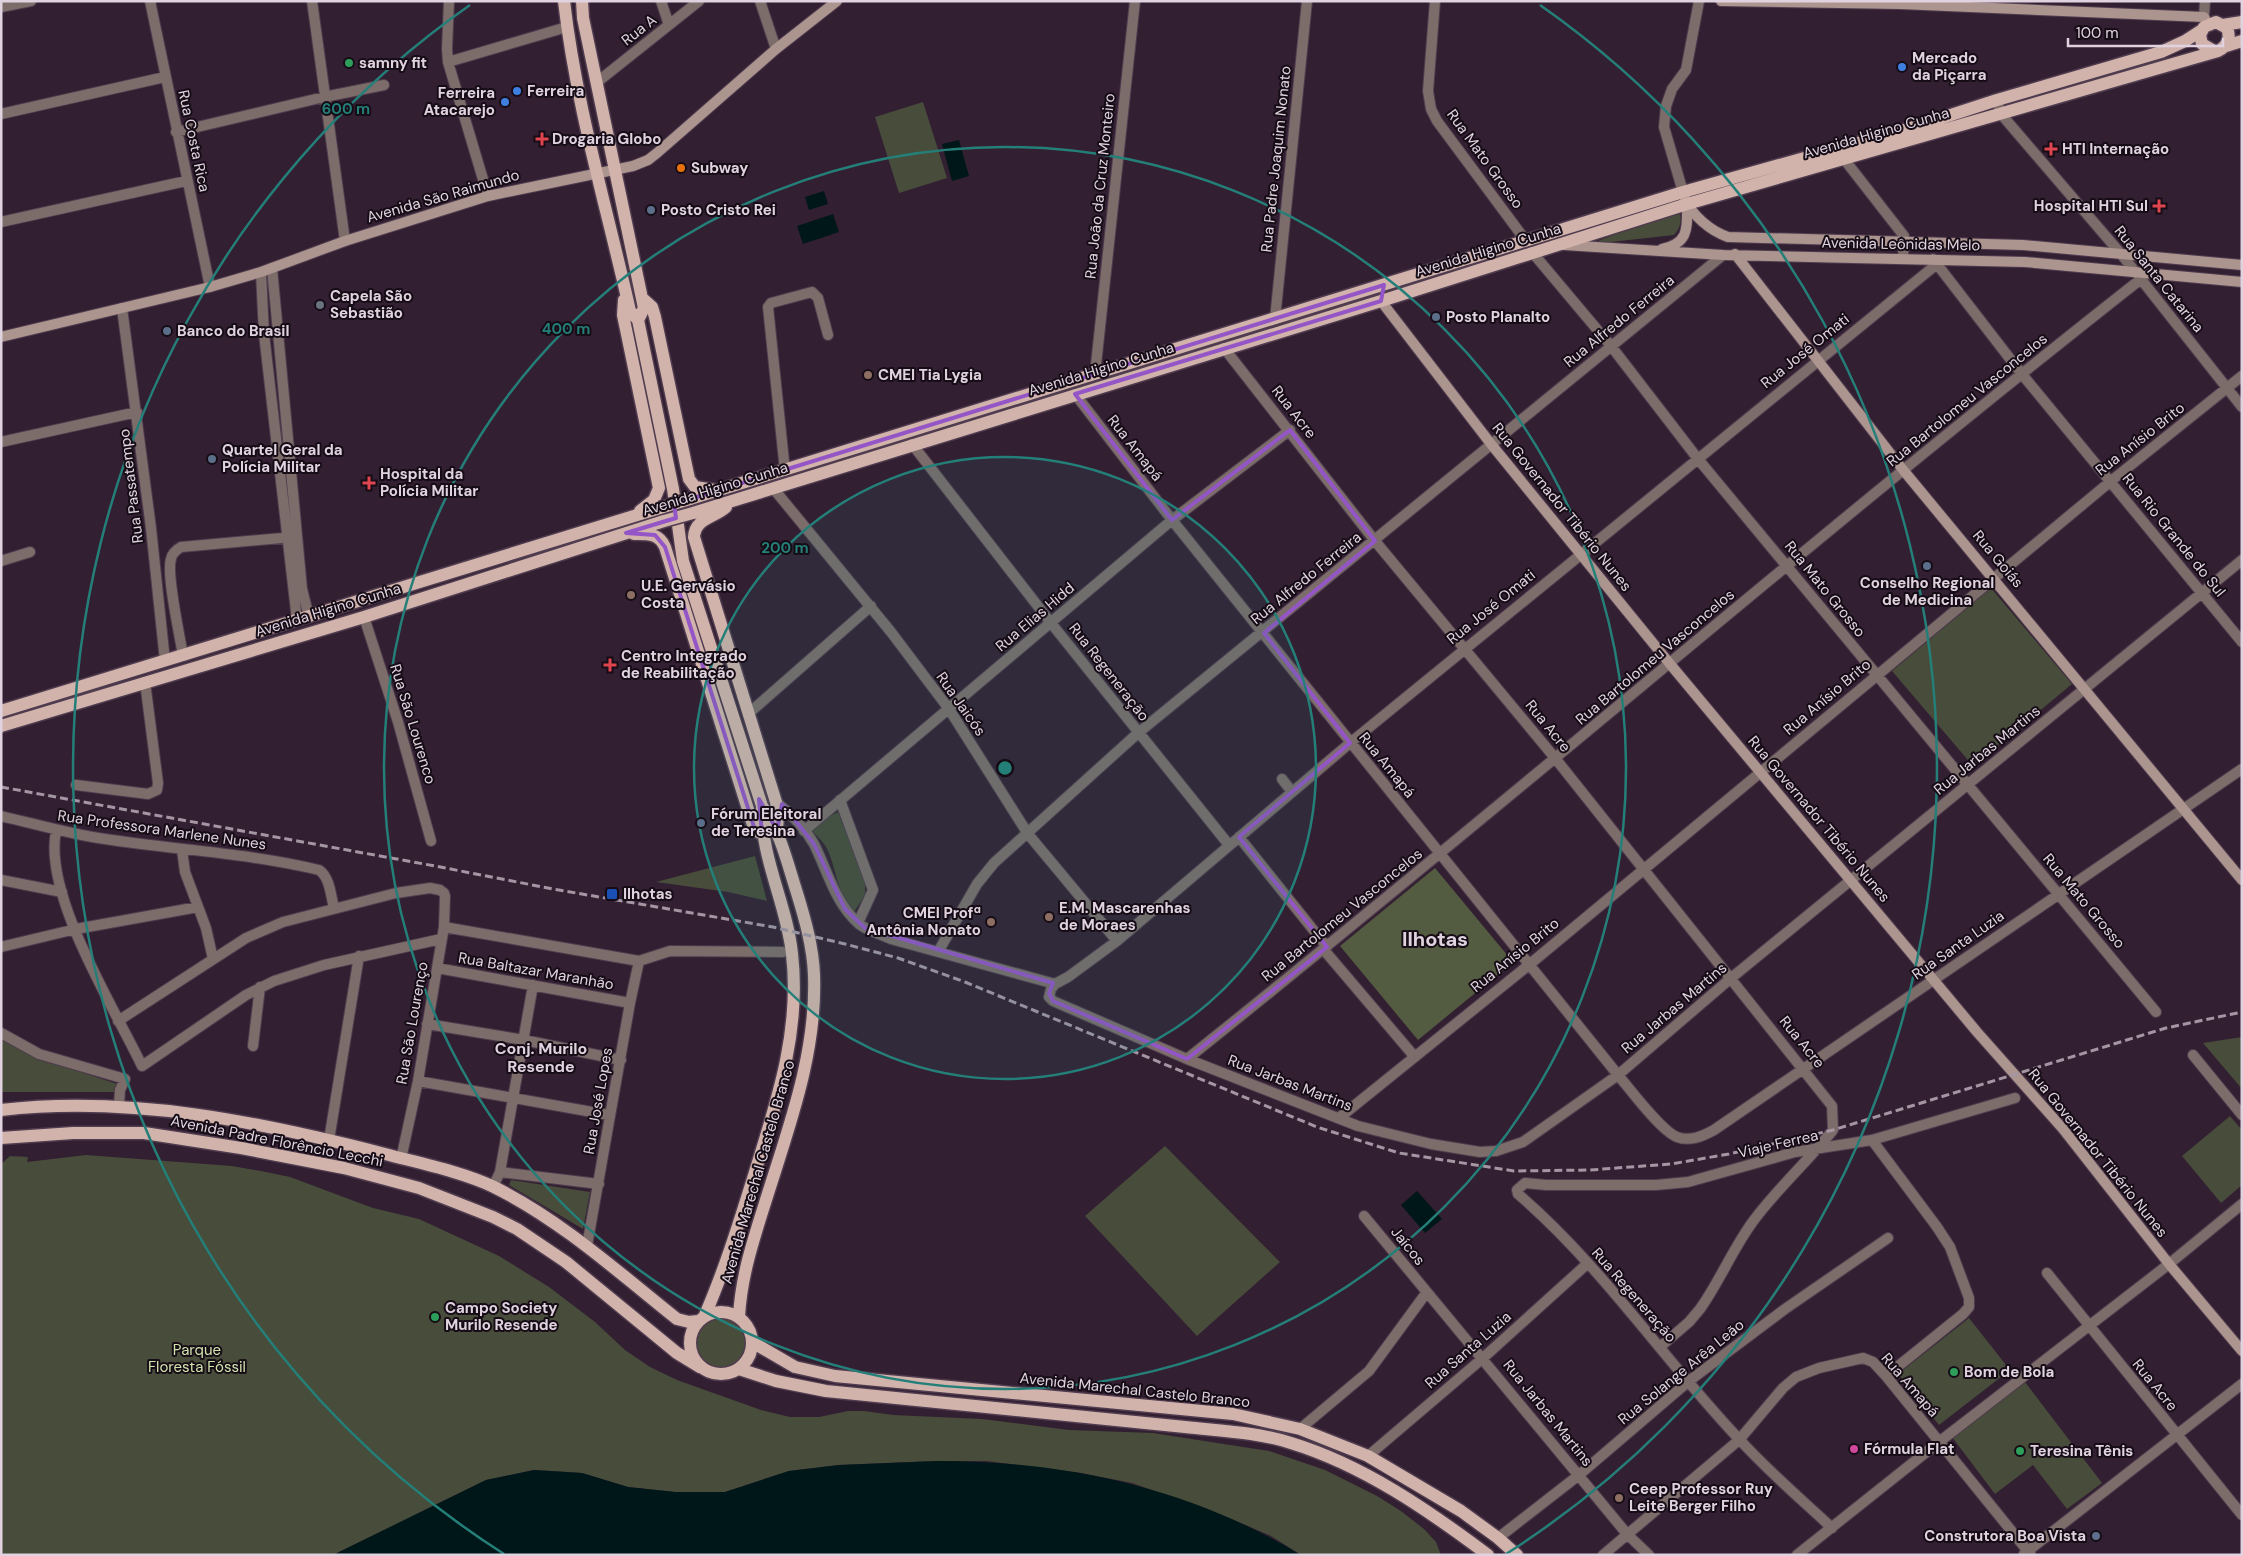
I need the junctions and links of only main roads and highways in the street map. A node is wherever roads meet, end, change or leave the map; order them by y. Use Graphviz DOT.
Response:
graph roads {
  1 [pos="564,1"];
  2 [pos="582,1"];
  3 [pos="2242,22"];
  4 [pos="2204,24"];
  5 [pos="2224,25"];
  6 [pos="2242,41"];
  7 [pos="2226,46"];
  8 [pos="2214,51"];
  9 [pos="1685,198"];
  10 [pos="1529,246"];
  11 [pos="627,296"];
  12 [pos="642,298"];
  13 [pos="638,320"];
  14 [pos="720,490"];
  15 [pos="735,500"];
  16 [pos="633,516"];
  17 [pos="626,533"];
  18 [pos="1,711"];
  19 [pos="1,726"];
  20 [pos="762,806"];
  21 [pos="777,830"];
  22 [pos="762,834"];
  23 [pos="1,1110"];
  24 [pos="1,1138"];
  25 [pos="370,1150"];
  26 [pos="366,1174"];
  27 [pos="739,1317"];
  28 [pos="701,1318"];
  29 [pos="752,1342"];
  30 [pos="700,1367"];
  31 [pos="739,1368"];
  32 [pos="918,1386"];
  33 [pos="1082,1399"];
  34 [pos="913,1400"];
  35 [pos="1076,1416"];
  36 [pos="1488,1555"];
  37 [pos="1517,1555"];
  1 -- 11 [label="main road"];
  2 -- 12 [label="main road"];
  3 -- 5 [label="main road"];
  4 -- 5 [label="main road"];
  4 -- 8 [label="main road"];
  4 -- 9 [label="main road, Avenida Higino Cunha"];
  5 -- 7 [label="main road"];
  6 -- 7 [label="main road"];
  7 -- 8 [label="main road"];
  8 -- 9 [label="main road, Avenida Higino Cunha"];
  9 -- 10 [label="main road, Avenida Higino Cunha"];
  9 -- 10 [label="main road, Avenida Higino Cunha"];
  10 -- 14 [label="main road, Avenida Higino Cunha"];
  10 -- 15 [label="main road, Avenida Higino Cunha"];
  11 -- 13 [label="main road"];
  11 -- 16 [label="main road"];
  12 -- 13 [label="main road"];
  12 -- 14 [label="main road"];
  13 -- 20 [label="main road, Avenida Marechal Castelo Branco"];
  14 -- 16 [label="main road, Avenida Higino Cunha, bridge"];
  15 -- 17 [label="main road, Avenida Higino Cunha, bridge"];
  15 -- 21 [label="main road"];
  16 -- 18 [label="main road, Avenida Higino Cunha"];
  17 -- 19 [label="main road, Avenida Higino Cunha"];
  17 -- 22 [label="main road"];
  20 -- 21 [label="main road, Avenida Marechal Castelo Branco"];
  20 -- 22 [label="main road, Avenida Marechal Castelo Branco"];
  21 -- 27 [label="main road, Avenida Marechal Castelo Branco"];
  22 -- 28 [label="main road, Avenida Marechal Castelo Branco"];
  23 -- 25 [label="main road, Avenida Padre Florêncio Lecchi"];
  24 -- 26 [label="main road, Avenida Padre Florêncio Lecchi"];
  25 -- 26 [label="main road"];
  25 -- 28 [label="main road, Avenida Padre Florêncio Lecchi"];
  26 -- 30 [label="main road, Avenida Padre Florêncio Lecchi"];
  27 -- 28 [label="main road"];
  27 -- 29 [label="main road"];
  28 -- 30 [label="main road"];
  29 -- 31 [label="main road"];
  29 -- 32 [label="main road, Avenida Marechal Castelo Branco"];
  30 -- 31 [label="main road"];
  31 -- 34 [label="main road, Avenida Marechal Castelo Branco"];
  32 -- 33 [label="main road, Avenida Marechal Castelo Branco"];
  32 -- 34 [label="main road"];
  33 -- 35 [label="main road"];
  33 -- 37 [label="main road, Avenida Marechal Castelo Branco"];
  34 -- 35 [label="main road, Avenida Marechal Castelo Branco"];
  35 -- 36 [label="main road, Avenida Marechal Castelo Branco"];
}
